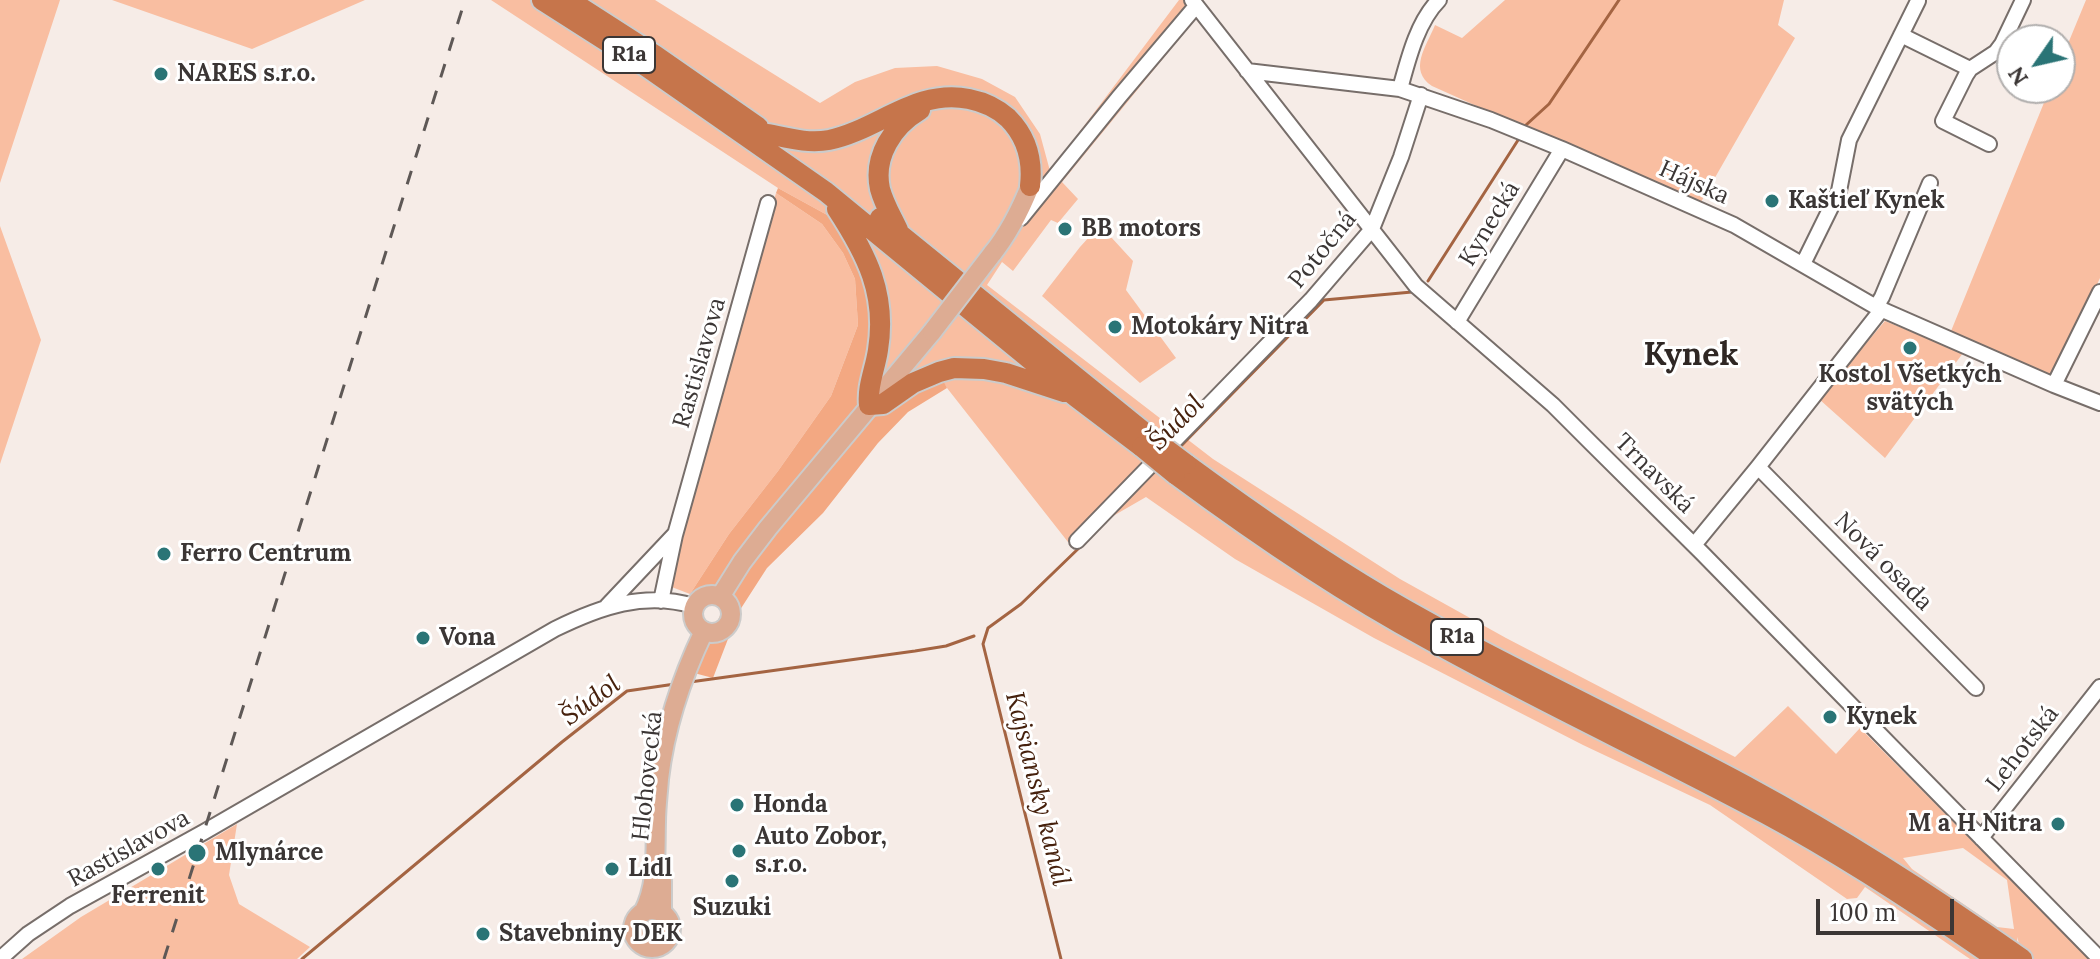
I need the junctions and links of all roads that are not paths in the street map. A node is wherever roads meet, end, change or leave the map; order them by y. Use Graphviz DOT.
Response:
graph roads {
  1 [pos="542,0"];
  2 [pos="569,0"];
  3 [pos="1439,0"];
  4 [pos="2023,0"];
  5 [pos="1918,1"];
  6 [pos="1194,3"];
  7 [pos="1901,35"];
  8 [pos="1970,69"];
  9 [pos="1247,71"];
  10 [pos="1400,89"];
  11 [pos="1421,95"];
  12 [pos="768,134"];
  13 [pos="1989,144"];
  14 [pos="1562,149"];
  15 [pos="1930,183"];
  16 [pos="1038,186"];
  17 [pos="826,192"];
  18 [pos="768,203"];
  19 [pos="1372,229"];
  20 [pos="900,233"];
  21 [pos="1803,264"];
  22 [pos="2100,292"];
  23 [pos="1879,308"];
  24 [pos="1457,322"];
  25 [pos="2054,385"];
  26 [pos="1076,397"];
  27 [pos="2100,403"];
  28 [pos="869,405"];
  29 [pos="1146,442"];
  30 [pos="1758,467"];
  31 [pos="1180,469"];
  32 [pos="675,535"];
  33 [pos="1077,541"];
  34 [pos="1694,545"];
  35 [pos="731,578"];
  36 [pos="720,597"];
  37 [pos="661,601"];
  38 [pos="687,604"];
  39 [pos="607,606"];
  40 [pos="704,631"];
  41 [pos="683,683"];
  42 [pos="2100,687"];
  43 [pos="1976,688"];
  44 [pos="1981,838"];
  45 [pos="653,913"];
  46 [pos="660,952"];
  47 [pos="0,959"];
  48 [pos="1997,959"];
  49 [pos="2022,959"];
  50 [pos="2100,959"];
  1 -- 17 [label="highway, R1a"];
  2 -- 12 [label="highway, R1a"];
  3 -- 10 [label="street"];
  4 -- 8 [label="street"];
  5 -- 7 [label="street"];
  6 -- 9 [label="street, Trnavská"];
  6 -- 16 [label="street"];
  7 -- 8 [label="street"];
  7 -- 21 [label="street"];
  8 -- 13 [label="street"];
  9 -- 10 [label="street, Hájska"];
  9 -- 19 [label="street, Trnavská"];
  10 -- 11 [label="street, Hájska"];
  11 -- 14 [label="street, Hájska"];
  11 -- 19 [label="street, Potočná"];
  12 -- 16 [label="highway"];
  12 -- 20 [label="highway, R1a"];
  14 -- 21 [label="street, Hájska"];
  14 -- 24 [label="street, Kynecká"];
  15 -- 23 [label="street"];
  16 -- 20 [label="highway"];
  16 -- 28 [label="main road, bridge"];
  17 -- 26 [label="highway, R1a"];
  17 -- 28 [label="highway"];
  18 -- 32 [label="street, Rastislavova"];
  19 -- 24 [label="street, Trnavská"];
  19 -- 33 [label="street, Potočná"];
  20 -- 29 [label="highway, R1a"];
  21 -- 23 [label="street, Hájska"];
  22 -- 25 [label="street"];
  23 -- 25 [label="street, Hájska"];
  23 -- 30 [label="street"];
  24 -- 34 [label="street, Trnavská"];
  25 -- 27 [label="street, Hájska"];
  26 -- 28 [label="highway"];
  26 -- 29 [label="highway, R1a"];
  28 -- 35 [label="main road"];
  29 -- 31 [label="highway, R1a, bridge"];
  30 -- 34 [label="street"];
  30 -- 43 [label="street, Nová osada"];
  31 -- 48 [label="highway, R1a"];
  31 -- 49 [label="highway, R1a"];
  32 -- 37 [label="street, Rastislavova"];
  32 -- 39 [label="street, Rastislavova"];
  34 -- 44 [label="street, Trnavská"];
  35 -- 36 [label="main road"];
  35 -- 38 [label="main road"];
  36 -- 38 [label="main road"];
  36 -- 40 [label="main road"];
  37 -- 38 [label="street"];
  37 -- 39 [label="street"];
  38 -- 40 [label="main road"];
  39 -- 47 [label="street, Rastislavova"];
  40 -- 41 [label="main road"];
  41 -- 45 [label="main road, Hlohovecká"];
  41 -- 45 [label="main road, Hlohovecká"];
  42 -- 44 [label="street, Lehotská"];
  44 -- 50 [label="street, Trnavská"];
  45 -- 46 [label="main road"];
  45 -- 46 [label="main road"];
}
